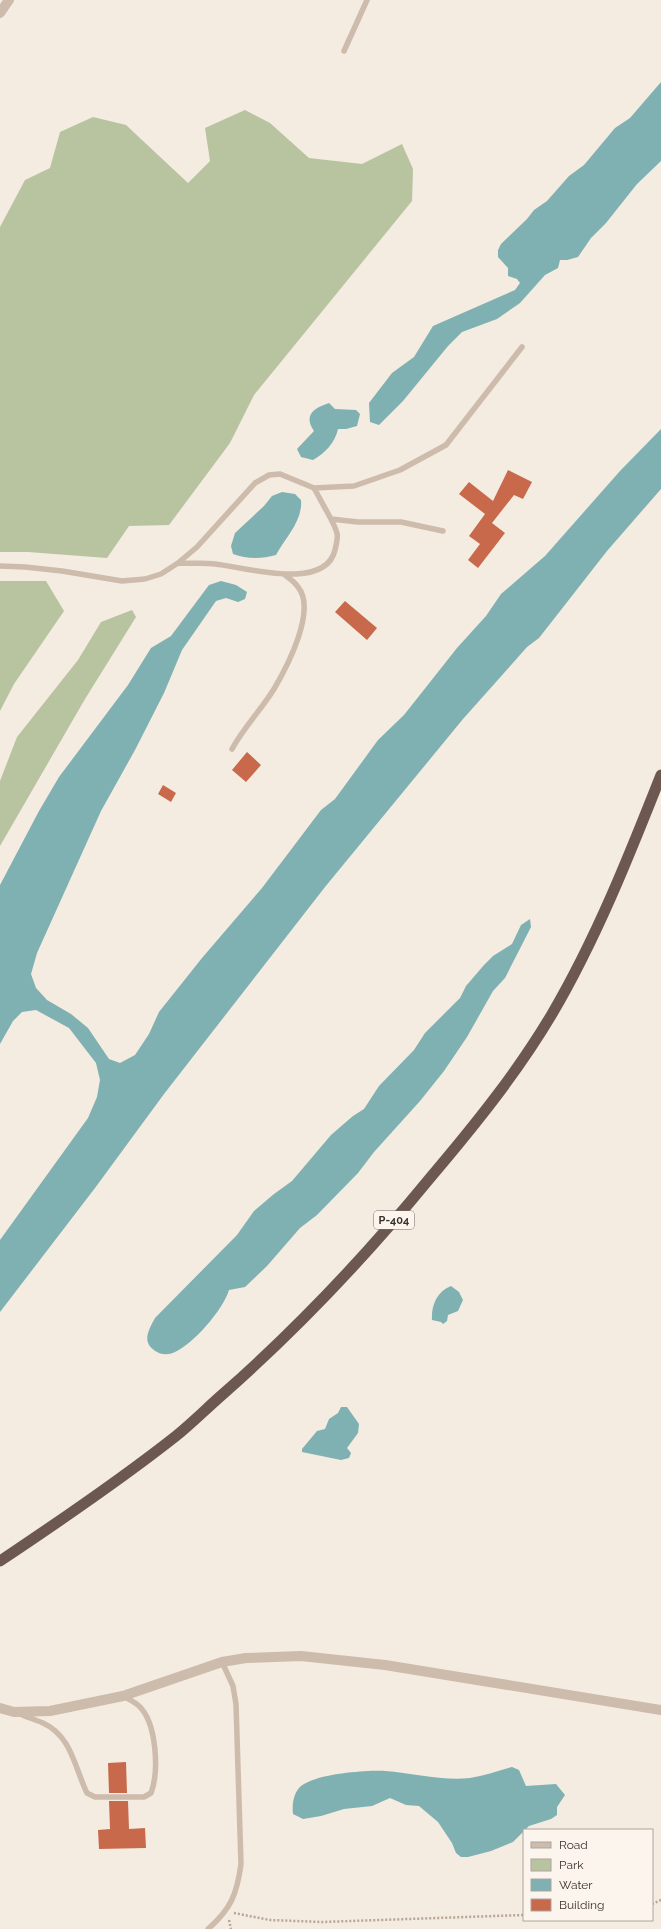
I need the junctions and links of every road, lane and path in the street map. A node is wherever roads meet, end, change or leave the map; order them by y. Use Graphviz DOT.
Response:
graph roads {
  1 [pos="9,0"];
  2 [pos="367,0"];
  3 [pos="0,13"];
  4 [pos="344,51"];
  5 [pos="522,347"];
  6 [pos="314,488"];
  7 [pos="331,518"];
  8 [pos="443,531"];
  9 [pos="178,563"];
  10 [pos="0,566"];
  11 [pos="285,575"];
  12 [pos="232,749"];
  13 [pos="661,775"];
  14 [pos="0,1561"];
  15 [pos="222,1662"];
  16 [pos="123,1696"];
  17 [pos="0,1708"];
  18 [pos="661,1710"];
  19 [pos="14,1712"];
  20 [pos="226,1911"];
  21 [pos="523,1915"];
  22 [pos="208,1929"];
  23 [pos="231,1929"];
  1 -- 3 [label="street"];
  2 -- 4 [label="lane"];
  5 -- 6 [label="lane"];
  6 -- 7 [label="lane"];
  6 -- 9 [label="lane"];
  7 -- 8 [label="lane"];
  7 -- 11 [label="lane"];
  9 -- 10 [label="lane"];
  9 -- 11 [label="lane"];
  11 -- 12 [label="lane"];
  13 -- 14 [label="highway, Р-404"];
  15 -- 16 [label="street"];
  15 -- 18 [label="street"];
  15 -- 20 [label="lane"];
  16 -- 19 [label="street"];
  16 -- 19 [label="lane"];
  17 -- 19 [label="street"];
  20 -- 21 [label="path"];
  20 -- 22 [label="lane"];
  20 -- 23 [label="path"];
}
